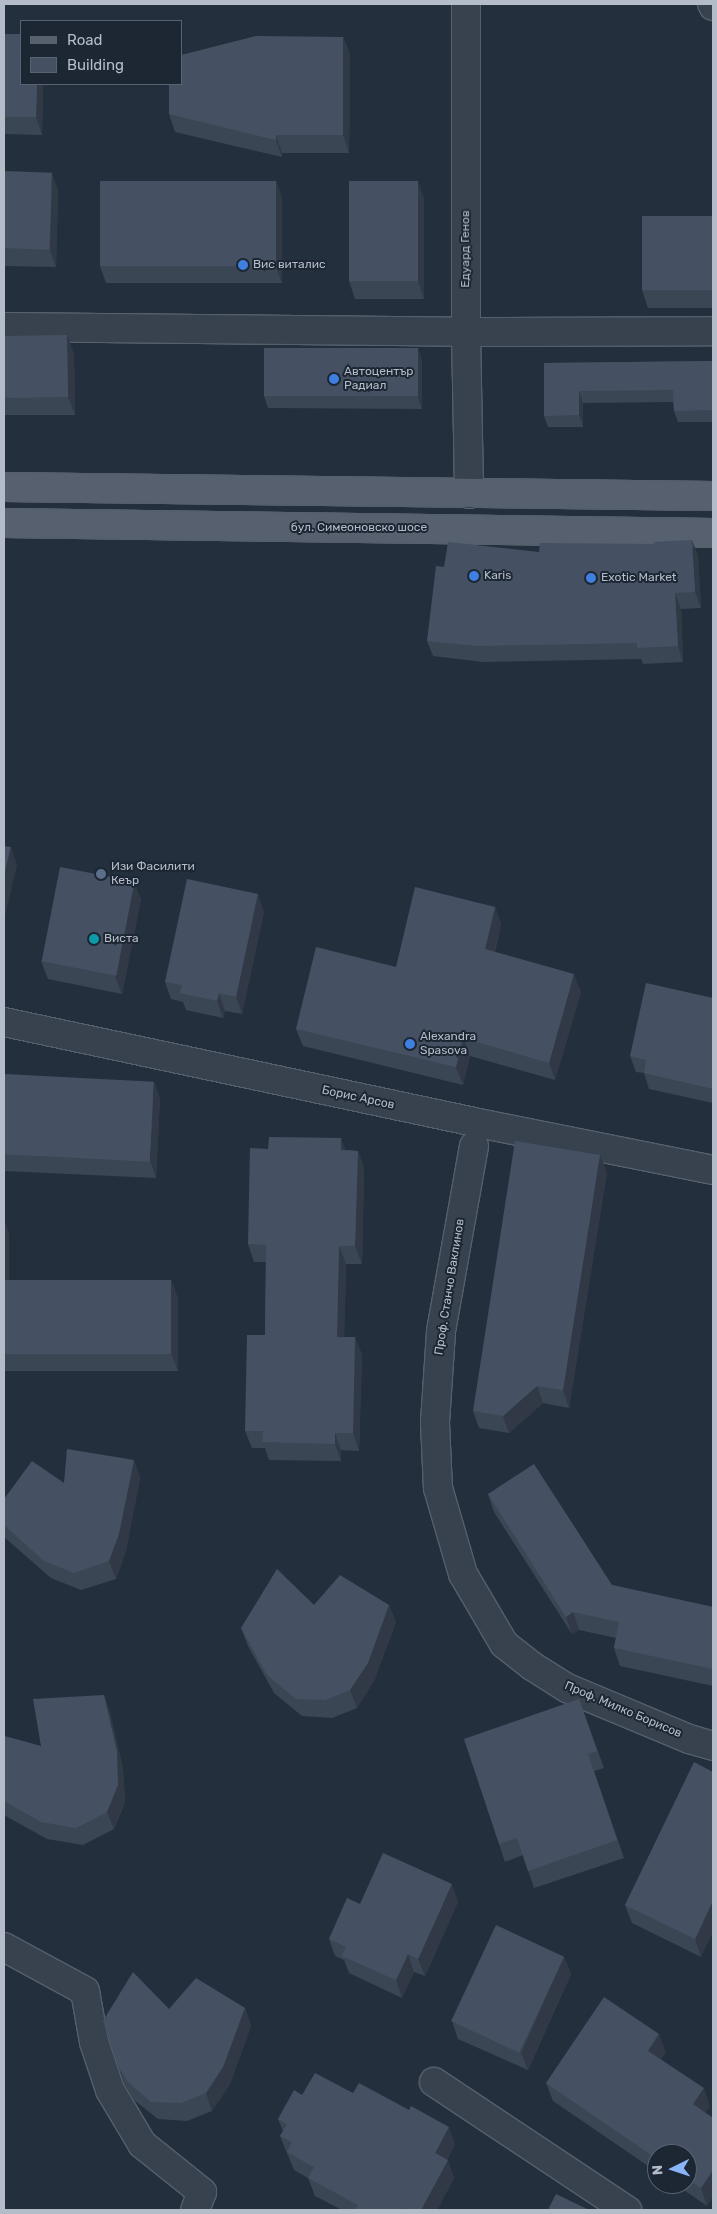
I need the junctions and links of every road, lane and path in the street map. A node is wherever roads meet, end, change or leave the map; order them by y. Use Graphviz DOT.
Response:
graph roads {
  1 [pos="466,4"];
  2 [pos="4,327"];
  3 [pos="713,331"];
  4 [pos="466,332"];
  5 [pos="4,487"];
  6 [pos="469,494"];
  7 [pos="713,496"];
  8 [pos="4,522"];
  9 [pos="713,533"];
  10 [pos="4,1022"];
  11 [pos="474,1146"];
  12 [pos="713,1170"];
  13 [pos="438,1488"];
  14 [pos="713,1746"];
  15 [pos="4,1947"];
  16 [pos="434,2082"];
  17 [pos="195,2210"];
  18 [pos="627,2210"];
  1 -- 4 [label="street, Едуард Генов"];
  2 -- 4 [label="street"];
  3 -- 4 [label="street"];
  4 -- 6 [label="street, Едуард Генов"];
  5 -- 6 [label="main road"];
  6 -- 7 [label="main road"];
  8 -- 9 [label="main road, бул. Симеоновско шосе"];
  10 -- 12 [label="street, Борис Арсов"];
  11 -- 13 [label="street, Проф. Станчо Ваклинов"];
  13 -- 14 [label="street, Проф. Милко Борисов"];
  15 -- 17 [label="street"];
  16 -- 18 [label="street"];
}
